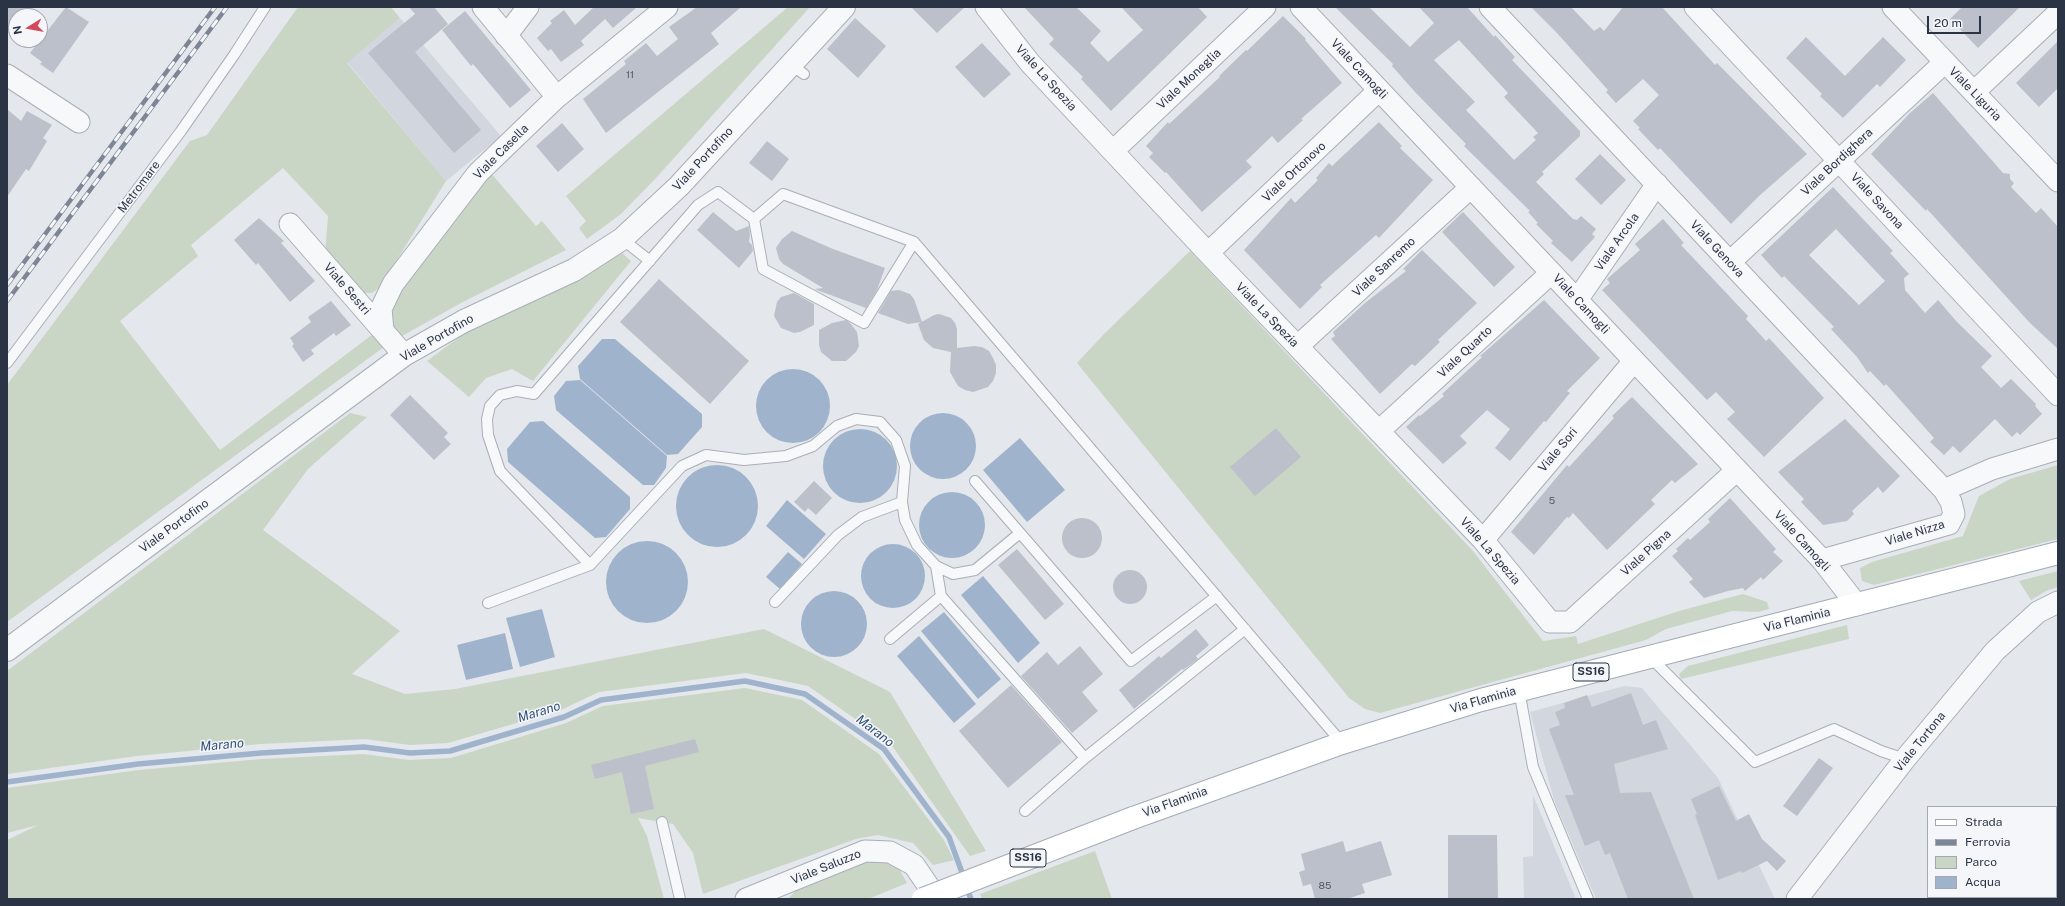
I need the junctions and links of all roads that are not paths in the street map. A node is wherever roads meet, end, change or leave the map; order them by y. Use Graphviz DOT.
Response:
graph roads {
  1 [pos="265,7"];
  2 [pos="483,7"];
  3 [pos="528,7"];
  4 [pos="667,7"];
  5 [pos="844,7"];
  6 [pos="1265,7"];
  7 [pos="1301,7"];
  8 [pos="1490,7"];
  9 [pos="1695,7"];
  10 [pos="1893,7"];
  11 [pos="991,9"];
  12 [pos="2058,13"];
  13 [pos="506,36"];
  14 [pos="1945,62"];
  15 [pos="7,75"];
  16 [pos="1379,90"];
  17 [pos="1974,92"];
  18 [pos="557,97"];
  19 [pos="79,122"];
  20 [pos="1113,151"];
  21 [pos="1839,160"];
  22 [pos="2058,181"];
  23 [pos="1656,184"];
  24 [pos="1470,187"];
  25 [pos="754,219"];
  26 [pos="290,224"];
  27 [pos="622,239"];
  28 [pos="914,242"];
  29 [pos="1208,253"];
  30 [pos="650,261"];
  31 [pos="1730,262"];
  32 [pos="1551,273"];
  33 [pos="1577,300"];
  34 [pos="383,330"];
  35 [pos="1298,346"];
  36 [pos="404,355"];
  37 [pos="1634,360"];
  38 [pos="7,363"];
  39 [pos="2058,395"];
  40 [pos="1379,431"];
  41 [pos="2058,449"];
  42 [pos="1737,470"];
  43 [pos="975,481"];
  44 [pos="1944,490"];
  45 [pos="902,502"];
  46 [pos="1020,533"];
  47 [pos="1482,540"];
  48 [pos="2058,553"];
  49 [pos="1822,560"];
  50 [pos="590,565"];
  51 [pos="936,566"];
  52 [pos="941,596"];
  53 [pos="1217,596"];
  54 [pos="775,602"];
  55 [pos="2058,602"];
  56 [pos="488,603"];
  57 [pos="1857,606"];
  58 [pos="1550,622"];
  59 [pos="1245,629"];
  60 [pos="890,639"];
  61 [pos="7,650"];
  62 [pos="1650,657"];
  63 [pos="1519,690"];
  64 [pos="1342,742"];
  65 [pos="1085,758"];
  66 [pos="1905,759"];
  67 [pos="1026,811"];
  68 [pos="662,822"];
  69 [pos="680,899"];
  70 [pos="746,899"];
  71 [pos="923,899"];
  72 [pos="933,899"];
  73 [pos="1588,899"];
  74 [pos="1797,899"];
  1 -- 38 [label="lane, Metromare"];
  2 -- 13 [label="street"];
  3 -- 13 [label="street"];
  4 -- 18 [label="street, Viale Casella"];
  5 -- 27 [label="street, Viale Portofino"];
  6 -- 20 [label="street, Viale Moneglia"];
  7 -- 16 [label="street, Viale Camogli"];
  8 -- 23 [label="street, Viale Genova"];
  9 -- 21 [label="street, Viale Savona"];
  10 -- 14 [label="street, Viale Liguria"];
  11 -- 20 [label="street, Viale La Spezia"];
  12 -- 17 [label="street"];
  13 -- 18 [label="street"];
  14 -- 17 [label="street, Viale Liguria"];
  14 -- 21 [label="street, Viale Bordighera"];
  15 -- 19 [label="street"];
  16 -- 24 [label="street, Viale Camogli"];
  16 -- 29 [label="street, Viale Ortonovo"];
  17 -- 22 [label="street, Viale Liguria"];
  18 -- 34 [label="street, Viale Casella"];
  20 -- 29 [label="street, Viale La Spezia"];
  21 -- 31 [label="street, Viale Bordighera"];
  21 -- 39 [label="street, Viale Savona"];
  23 -- 31 [label="street, Viale Genova"];
  23 -- 33 [label="street, Viale Arcola"];
  24 -- 32 [label="street, Viale Camogli"];
  24 -- 35 [label="street, Viale Sanremo"];
  25 -- 28 [label="lane"];
  25 -- 28 [label="lane"];
  25 -- 30 [label="lane"];
  26 -- 34 [label="street, Viale Sestri"];
  27 -- 30 [label="lane"];
  27 -- 36 [label="street, Viale Portofino"];
  28 -- 53 [label="lane"];
  29 -- 35 [label="street, Viale La Spezia"];
  30 -- 50 [label="lane"];
  31 -- 44 [label="street, Viale Genova"];
  32 -- 33 [label="street, Viale Camogli"];
  32 -- 40 [label="street, Viale Quarto"];
  33 -- 37 [label="street, Viale Camogli"];
  34 -- 36 [label="street, Viale Sestri"];
  35 -- 40 [label="street, Viale La Spezia"];
  36 -- 61 [label="street, Viale Portofino"];
  37 -- 42 [label="street, Viale Camogli"];
  37 -- 47 [label="street, Viale Sori"];
  40 -- 47 [label="street, Viale La Spezia"];
  41 -- 44 [label="street"];
  42 -- 49 [label="street, Viale Camogli"];
  42 -- 58 [label="street, Viale Pigna"];
  43 -- 46 [label="lane"];
  44 -- 49 [label="street, Viale Nizza"];
  45 -- 50 [label="lane"];
  45 -- 51 [label="lane"];
  45 -- 54 [label="lane"];
  46 -- 51 [label="lane"];
  46 -- 53 [label="lane"];
  47 -- 58 [label="street, Viale La Spezia"];
  48 -- 57 [label="main road, Via Flaminia / SS16"];
  49 -- 57 [label="street, Viale Camogli"];
  50 -- 56 [label="lane"];
  51 -- 52 [label="lane"];
  52 -- 60 [label="lane"];
  52 -- 65 [label="lane"];
  53 -- 59 [label="lane"];
  55 -- 66 [label="street, Viale Tortona"];
  57 -- 62 [label="main road, Via Flaminia / SS16"];
  59 -- 64 [label="lane"];
  59 -- 65 [label="lane"];
  62 -- 63 [label="main road, Via Flaminia / SS16"];
  62 -- 66 [label="lane"];
  63 -- 64 [label="main road, Via Flaminia / SS16"];
  63 -- 73 [label="lane"];
  64 -- 71 [label="main road, Via Flaminia / SS16, bridge"];
  65 -- 67 [label="lane"];
  66 -- 74 [label="street, Viale Tortona"];
  68 -- 69 [label="lane"];
  70 -- 72 [label="street, Viale Saluzzo"];
}
